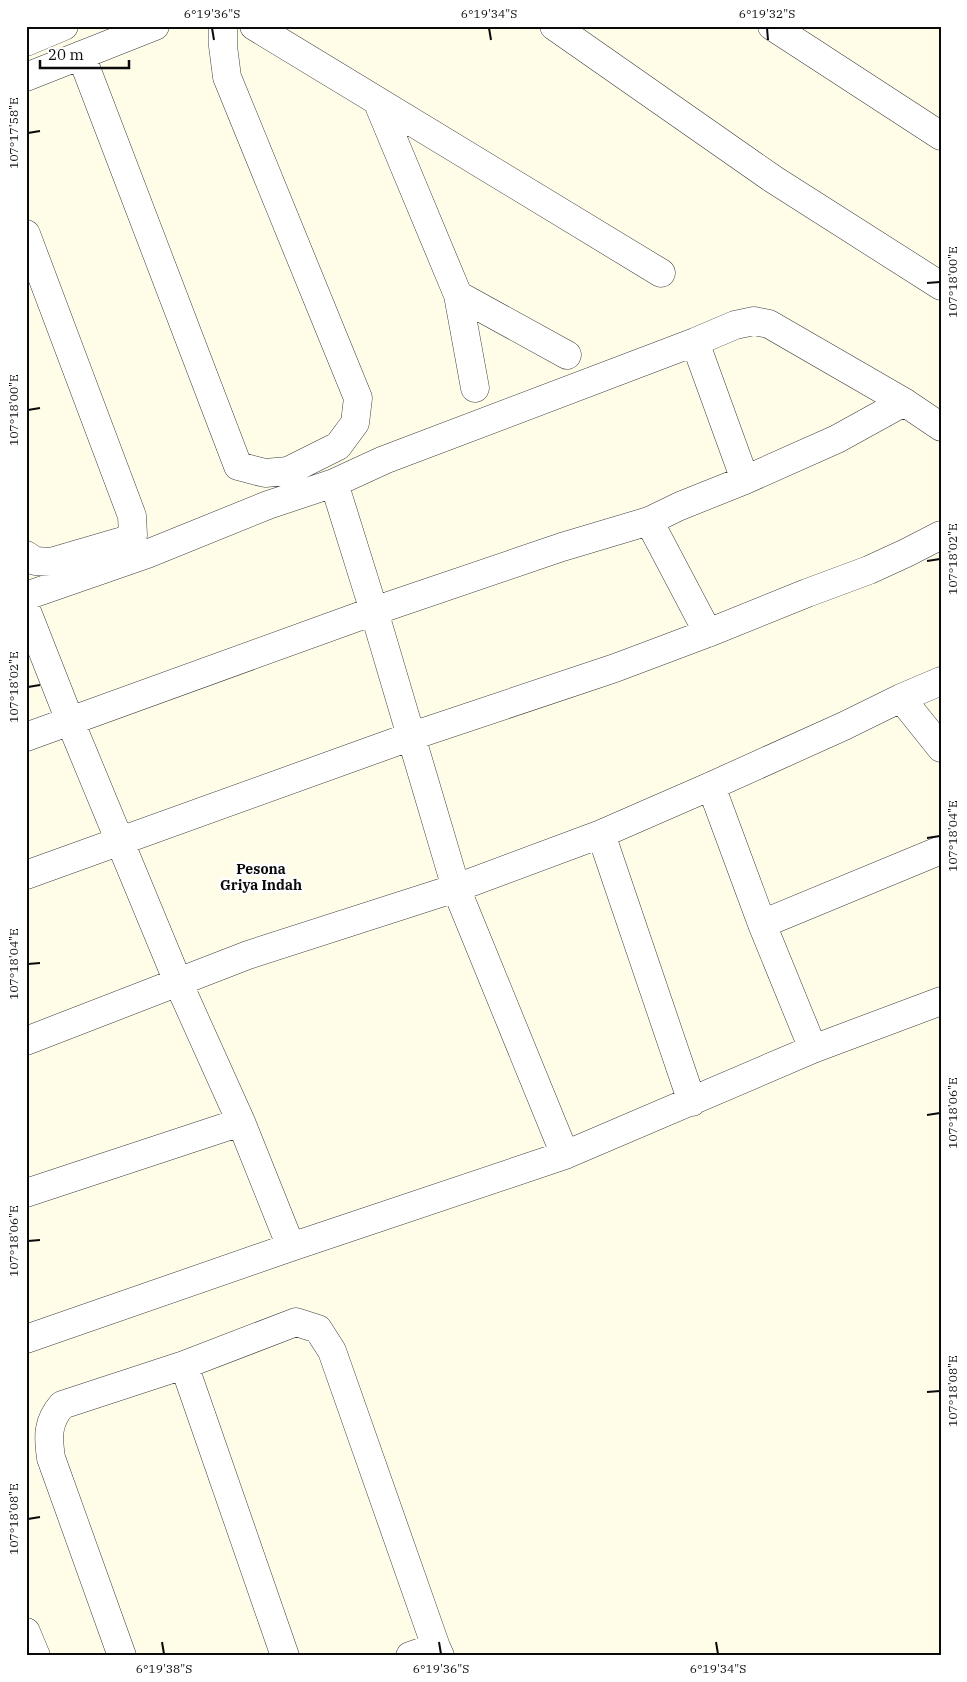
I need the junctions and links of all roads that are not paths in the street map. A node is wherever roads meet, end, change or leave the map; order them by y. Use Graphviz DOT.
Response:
graph roads {
  1 [pos="64,26"];
  2 [pos="155,26"];
  3 [pos="223,26"];
  4 [pos="254,26"];
  5 [pos="772,26"];
  6 [pos="558,27"];
  7 [pos="26,42"];
  8 [pos="81,54"];
  9 [pos="26,78"];
  10 [pos="378,103"];
  11 [pos="941,136"];
  12 [pos="26,234"];
  13 [pos="661,273"];
  14 [pos="941,286"];
  15 [pos="458,296"];
  16 [pos="695,342"];
  17 [pos="567,356"];
  18 [pos="475,388"];
  19 [pos="904,402"];
  20 [pos="941,427"];
  21 [pos="745,480"];
  22 [pos="334,483"];
  23 [pos="649,521"];
  24 [pos="941,535"];
  25 [pos="26,555"];
  26 [pos="26,596"];
  27 [pos="26,608"];
  28 [pos="374,610"];
  29 [pos="708,634"];
  30 [pos="941,682"];
  31 [pos="901,698"];
  32 [pos="70,721"];
  33 [pos="412,736"];
  34 [pos="26,737"];
  35 [pos="941,748"];
  36 [pos="711,786"];
  37 [pos="601,834"];
  38 [pos="121,841"];
  39 [pos="941,850"];
  40 [pos="26,875"];
  41 [pos="456,888"];
  42 [pos="762,924"];
  43 [pos="178,982"];
  44 [pos="941,1001"];
  45 [pos="26,1041"];
  46 [pos="813,1049"];
  47 [pos="692,1102"];
  48 [pos="241,1122"];
  49 [pos="565,1155"];
  50 [pos="26,1194"];
  51 [pos="291,1246"];
  52 [pos="26,1339"];
  53 [pos="184,1365"];
  54 [pos="26,1632"];
  55 [pos="438,1651"];
  56 [pos="36,1656"];
  57 [pos="122,1656"];
  58 [pos="285,1656"];
  59 [pos="410,1656"];
  1 -- 7 [label="street"];
  2 -- 8 [label="street"];
  3 -- 8 [label="street"];
  4 -- 10 [label="street"];
  5 -- 11 [label="street"];
  6 -- 14 [label="street"];
  8 -- 9 [label="street"];
  10 -- 13 [label="street"];
  10 -- 15 [label="street"];
  12 -- 25 [label="street"];
  15 -- 17 [label="street"];
  15 -- 18 [label="street"];
  16 -- 19 [label="street"];
  16 -- 21 [label="street"];
  16 -- 22 [label="street"];
  19 -- 20 [label="street"];
  19 -- 21 [label="street"];
  21 -- 23 [label="street"];
  22 -- 26 [label="street"];
  22 -- 28 [label="street"];
  23 -- 28 [label="street"];
  23 -- 29 [label="street"];
  24 -- 29 [label="street"];
  27 -- 32 [label="street"];
  28 -- 32 [label="street"];
  28 -- 33 [label="street"];
  29 -- 33 [label="street"];
  30 -- 31 [label="street"];
  31 -- 35 [label="street"];
  31 -- 36 [label="street"];
  32 -- 34 [label="street"];
  32 -- 38 [label="street"];
  33 -- 38 [label="street"];
  33 -- 41 [label="street"];
  36 -- 37 [label="street"];
  36 -- 42 [label="street"];
  37 -- 41 [label="street"];
  37 -- 47 [label="street"];
  38 -- 40 [label="street"];
  38 -- 43 [label="street"];
  39 -- 42 [label="street"];
  41 -- 43 [label="street"];
  41 -- 49 [label="street"];
  42 -- 46 [label="street"];
  43 -- 45 [label="street"];
  43 -- 48 [label="street"];
  44 -- 46 [label="street"];
  46 -- 47 [label="street"];
  47 -- 49 [label="street"];
  48 -- 50 [label="street"];
  48 -- 51 [label="street"];
  49 -- 51 [label="street"];
  51 -- 52 [label="street"];
  53 -- 55 [label="street"];
  53 -- 57 [label="street"];
  53 -- 58 [label="street"];
  54 -- 56 [label="street"];
  55 -- 59 [label="street"];
}
